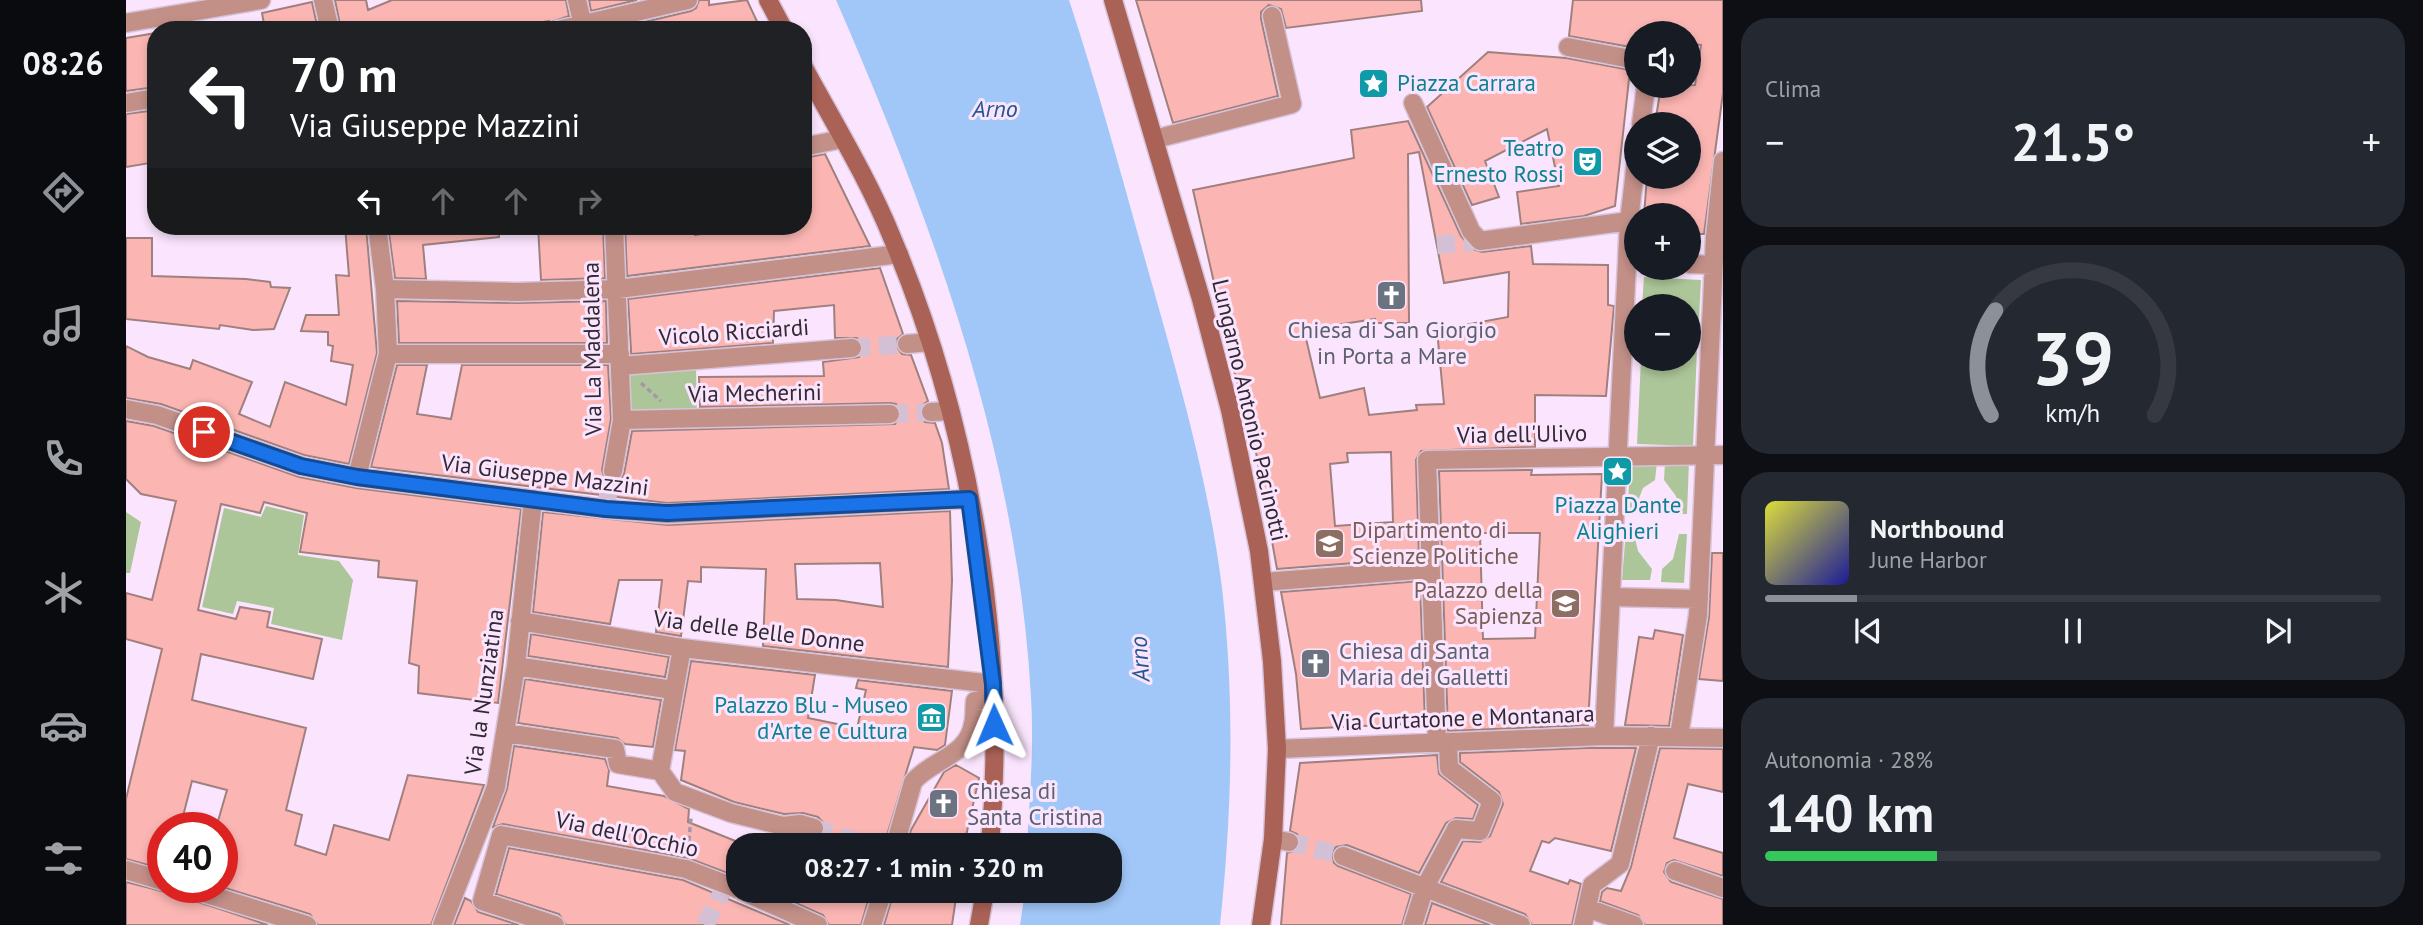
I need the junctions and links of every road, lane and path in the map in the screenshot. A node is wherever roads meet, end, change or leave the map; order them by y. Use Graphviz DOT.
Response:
graph roads {
  1 [pos="261,0"];
  2 [pos="323,0"];
  3 [pos="578,0"];
  4 [pos="688,0"];
  5 [pos="768,0"];
  6 [pos="1112,0"];
  7 [pos="1270,7"];
  8 [pos="328,21"];
  9 [pos="583,21"];
  10 [pos="607,21"];
  11 [pos="779,21"];
  12 [pos="126,23"];
  13 [pos="1568,47"];
  14 [pos="1624,58"];
  15 [pos="812,83"];
  16 [pos="147,100"];
  17 [pos="126,103"];
  18 [pos="1413,103"];
  19 [pos="842,139"];
  20 [pos="1155,139"];
  21 [pos="812,145"];
  22 [pos="1723,161"];
  23 [pos="1624,222"];
  24 [pos="378,235"];
  25 [pos="615,235"];
  26 [pos="899,254"];
  27 [pos="1701,264"];
  28 [pos="1713,265"];
  29 [pos="1631,280"];
  30 [pos="385,289"];
  31 [pos="618,289"];
  32 [pos="1717,295"];
  33 [pos="930,342"];
  34 [pos="907,344"];
  35 [pos="852,348"];
  36 [pos="388,354"];
  37 [pos="620,360"];
  38 [pos="126,409"];
  39 [pos="950,411"];
  40 [pos="931,412"];
  41 [pos="890,414"];
  42 [pos="684,419"];
  43 [pos="622,420"];
  44 [pos="1713,455"];
  45 [pos="1617,456"];
  46 [pos="613,471"];
  47 [pos="357,477"];
  48 [pos="533,499"];
  49 [pos="969,499"];
  50 [pos="1430,569"];
  51 [pos="1263,582"];
  52 [pos="1611,597"];
  53 [pos="1699,607"];
  54 [pos="520,621"];
  55 [pos="682,648"];
  56 [pos="516,666"];
  57 [pos="673,690"];
  58 [pos="994,691"];
  59 [pos="1605,727"];
  60 [pos="506,733"];
  61 [pos="1651,736"];
  62 [pos="1679,736"];
  63 [pos="1723,738"];
  64 [pos="1443,742"];
  65 [pos="1278,749"];
  66 [pos="660,771"];
  67 [pos="693,797"];
  68 [pos="814,828"];
  69 [pos="899,833"];
  70 [pos="991,833"];
  71 [pos="1343,856"];
  72 [pos="686,869"];
  73 [pos="126,870"];
  74 [pos="1675,871"];
  75 [pos="147,876"];
  76 [pos="726,886"];
  77 [pos="1425,887"];
  78 [pos="1723,888"];
  79 [pos="236,903"];
  80 [pos="765,903"];
  81 [pos="879,903"];
  82 [pos="983,903"];
  83 [pos="1585,916"];
  84 [pos="1414,920"];
  85 [pos="307,925"];
  86 [pos="442,925"];
  87 [pos="555,925"];
  88 [pos="818,925"];
  89 [pos="872,925"];
  90 [pos="979,925"];
  91 [pos="1261,925"];
  92 [pos="1521,925"];
  93 [pos="1634,925"];
  1 -- 12 [label="street"];
  2 -- 8 [label="street"];
  3 -- 9 [label="street"];
  4 -- 10 [label="street"];
  5 -- 11 [label="street"];
  6 -- 20 [label="street, Lungarno Antonio Pacinotti"];
  7 -- 20 [label="street"];
  13 -- 14 [label="street"];
  15 -- 19 [label="street"];
  16 -- 17 [label="street"];
  18 -- 23 [label="street"];
  19 -- 21 [label="street"];
  19 -- 26 [label="street"];
  20 -- 51 [label="street, Lungarno Antonio Pacinotti"];
  22 -- 28 [label="street"];
  24 -- 30 [label="street"];
  25 -- 31 [label="street, Via La Maddalena"];
  26 -- 31 [label="street"];
  26 -- 33 [label="street"];
  27 -- 28 [label="street"];
  28 -- 32 [label="street"];
  29 -- 45 [label="street"];
  30 -- 31 [label="street"];
  30 -- 36 [label="street"];
  31 -- 37 [label="street, Via La Maddalena"];
  32 -- 44 [label="street"];
  33 -- 34 [label="street"];
  33 -- 39 [label="street"];
  35 -- 37 [label="street, Vicolo Ricciardi"];
  36 -- 37 [label="street, Vicolo Ricciardi"];
  36 -- 47 [label="street"];
  37 -- 42 [label="path"];
  37 -- 43 [label="street, Via La Maddalena"];
  38 -- 47 [label="street, Via Giuseppe Mazzini"];
  39 -- 40 [label="street"];
  39 -- 49 [label="street"];
  41 -- 42 [label="street, Via Mecherini"];
  42 -- 43 [label="street, Via Mecherini"];
  43 -- 46 [label="street, Via La Maddalena"];
  44 -- 45 [label="street"];
  44 -- 53 [label="street"];
  45 -- 50 [label="street, Via dell'Ulivo"];
  45 -- 52 [label="street"];
  47 -- 48 [label="street, Via Giuseppe Mazzini"];
  48 -- 49 [label="street, Via Giuseppe Mazzini"];
  48 -- 54 [label="street, Via la Nunziatina"];
  49 -- 58 [label="street"];
  50 -- 51 [label="street"];
  50 -- 64 [label="street"];
  51 -- 65 [label="street, Lungarno Antonio Pacinotti"];
  52 -- 53 [label="street"];
  52 -- 59 [label="street"];
  53 -- 62 [label="street"];
  54 -- 55 [label="street, Via delle Belle Donne"];
  54 -- 56 [label="street, Via la Nunziatina"];
  55 -- 57 [label="street"];
  55 -- 58 [label="street, Via delle Belle Donne"];
  56 -- 57 [label="street"];
  56 -- 60 [label="street, Via la Nunziatina"];
  57 -- 66 [label="street"];
  58 -- 69 [label="street"];
  58 -- 70 [label="street"];
  59 -- 61 [label="street, Via Curtatone e Montanara"];
  59 -- 64 [label="street, Via Curtatone e Montanara"];
  60 -- 66 [label="street"];
  60 -- 86 [label="street, Via la Nunziatina"];
  61 -- 62 [label="street, Via Curtatone e Montanara"];
  61 -- 83 [label="street"];
  62 -- 63 [label="street, Via Curtatone e Montanara"];
  64 -- 65 [label="street, Via Curtatone e Montanara"];
  64 -- 77 [label="street"];
  65 -- 91 [label="street, Lungarno Antonio Pacinotti"];
  66 -- 67 [label="street"];
  67 -- 68 [label="street"];
  67 -- 72 [label="path"];
  71 -- 77 [label="street"];
  72 -- 76 [label="street, Via dell'Occhio"];
  72 -- 87 [label="street, Via dell'Occhio"];
  73 -- 75 [label="street"];
  74 -- 78 [label="street"];
  77 -- 84 [label="street"];
  77 -- 92 [label="street"];
  79 -- 85 [label="street"];
  80 -- 88 [label="street, Via dell'Occhio"];
  81 -- 89 [label="street"];
  82 -- 90 [label="street"];
  83 -- 93 [label="street"];
}
